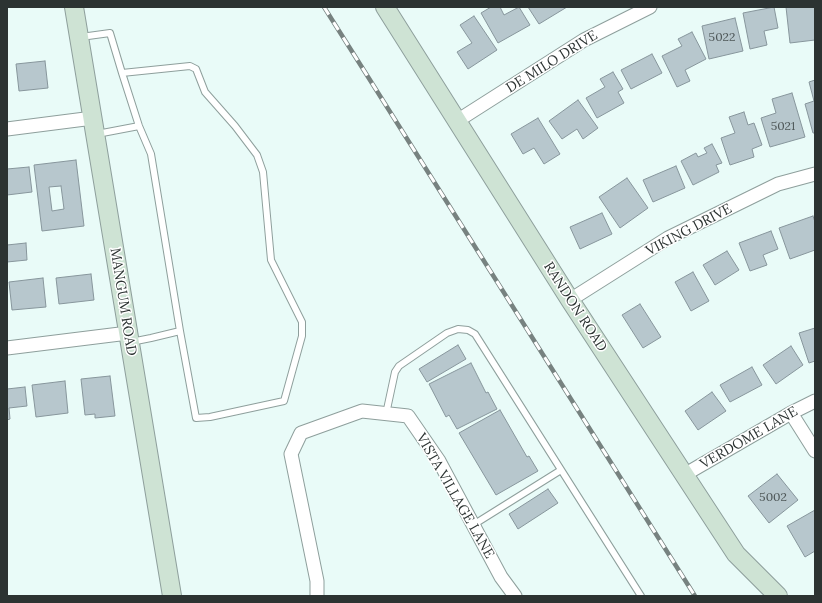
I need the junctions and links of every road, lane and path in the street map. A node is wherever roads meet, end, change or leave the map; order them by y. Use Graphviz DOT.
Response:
graph roads {
  1 [pos="74,7"];
  2 [pos="385,7"];
  3 [pos="650,7"];
  4 [pos="79,38"];
  5 [pos="122,73"];
  6 [pos="457,121"];
  7 [pos="94,126"];
  8 [pos="139,126"];
  9 [pos="7,129"];
  10 [pos="815,174"];
  11 [pos="570,300"];
  12 [pos="180,331"];
  13 [pos="129,338"];
  14 [pos="7,348"];
  15 [pos="815,401"];
  16 [pos="791,413"];
  17 [pos="386,414"];
  18 [pos="815,451"];
  19 [pos="561,470"];
  20 [pos="684,475"];
  21 [pos="473,525"];
  22 [pos="508,594"];
  23 [pos="172,596"];
  24 [pos="317,596"];
  25 [pos="641,596"];
  26 [pos="778,596"];
  1 -- 4 [label="street, MANGUM ROAD"];
  2 -- 6 [label="street, RANDON ROAD"];
  3 -- 6 [label="street, DE MILO DRIVE"];
  4 -- 5 [label="lane"];
  4 -- 7 [label="street, MANGUM ROAD"];
  5 -- 8 [label="lane"];
  5 -- 12 [label="lane"];
  6 -- 11 [label="street, RANDON ROAD"];
  7 -- 8 [label="lane"];
  7 -- 9 [label="street"];
  7 -- 13 [label="street, MANGUM ROAD"];
  8 -- 12 [label="lane"];
  10 -- 11 [label="street, VIKING DRIVE"];
  11 -- 20 [label="street, RANDON ROAD"];
  12 -- 13 [label="lane"];
  13 -- 14 [label="street"];
  13 -- 23 [label="street, MANGUM ROAD"];
  15 -- 16 [label="street, VERDOME LANE"];
  16 -- 18 [label="street"];
  16 -- 20 [label="street, VERDOME LANE"];
  17 -- 19 [label="lane"];
  17 -- 21 [label="street, VISTA VILLAGE LANE"];
  17 -- 24 [label="street, VISTA VILLAGE LANE"];
  19 -- 21 [label="lane"];
  19 -- 25 [label="lane"];
  20 -- 26 [label="street, RANDON ROAD"];
  21 -- 22 [label="street, VISTA VILLAGE LANE"];
}
